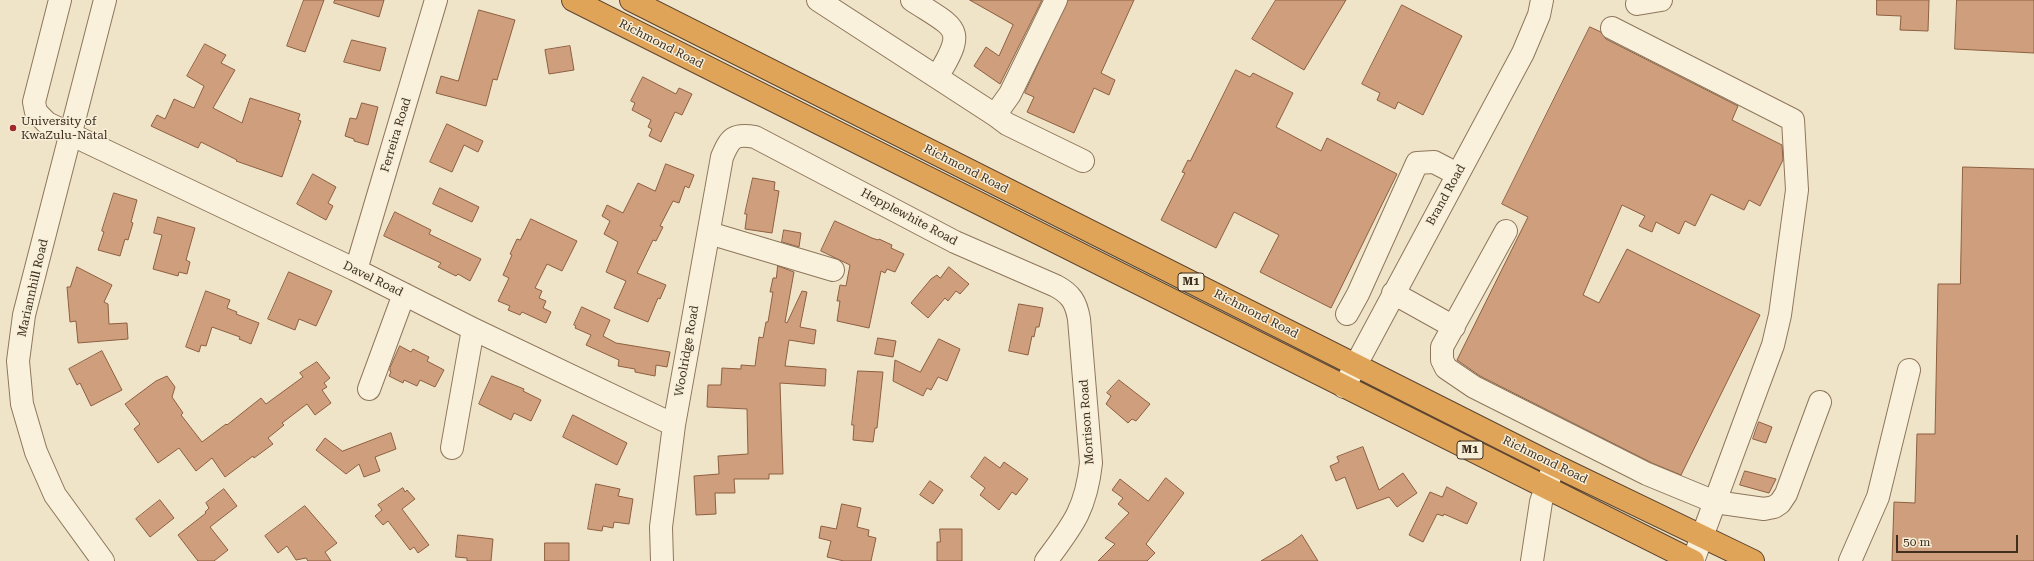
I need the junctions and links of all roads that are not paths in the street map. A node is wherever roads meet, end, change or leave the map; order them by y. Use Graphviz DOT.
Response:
graph roads {
  1 [pos="60,0"];
  2 [pos="105,0"];
  3 [pos="436,0"];
  4 [pos="573,0"];
  5 [pos="631,0"];
  6 [pos="818,0"];
  7 [pos="912,0"];
  8 [pos="1056,0"];
  9 [pos="1542,0"];
  10 [pos="1661,0"];
  11 [pos="1637,4"];
  12 [pos="1612,28"];
  13 [pos="937,77"];
  14 [pos="995,115"];
  15 [pos="71,135"];
  16 [pos="728,144"];
  17 [pos="1083,161"];
  18 [pos="1457,174"];
  19 [pos="1506,231"];
  20 [pos="708,233"];
  21 [pos="356,270"];
  22 [pos="833,270"];
  23 [pos="1393,293"];
  24 [pos="404,294"];
  25 [pos="1347,314"];
  26 [pos="1079,318"];
  27 [pos="1454,327"];
  28 [pos="473,329"];
  29 [pos="1356,365"];
  30 [pos="1909,370"];
  31 [pos="1344,387"];
  32 [pos="369,389"];
  33 [pos="1820,402"];
  34 [pos="674,425"];
  35 [pos="452,448"];
  36 [pos="1554,465"];
  37 [pos="1545,487"];
  38 [pos="1715,502"];
  39 [pos="1702,536"];
  40 [pos="1855,560"];
  41 [pos="103,561"];
  42 [pos="662,561"];
  43 [pos="1046,561"];
  44 [pos="1532,561"];
  45 [pos="1693,561"];
  46 [pos="1753,561"];
  1 -- 15 [label="street, Davel Road"];
  2 -- 15 [label="street, Mariannhill Road"];
  3 -- 21 [label="street, Ferreira Road"];
  4 -- 31 [label="highway, Richmond Road / M1"];
  5 -- 29 [label="highway, Richmond Road / M1"];
  6 -- 13 [label="street"];
  7 -- 13 [label="street"];
  8 -- 14 [label="street"];
  9 -- 18 [label="street, Brand Road"];
  10 -- 11 [label="street"];
  12 -- 38 [label="street"];
  13 -- 14 [label="street"];
  14 -- 17 [label="street"];
  15 -- 21 [label="street, Davel Road"];
  15 -- 41 [label="street, Mariannhill Road"];
  16 -- 20 [label="street, Woolridge Road"];
  16 -- 26 [label="street, Hepplewhite Road"];
  18 -- 23 [label="street, Brand Road"];
  18 -- 25 [label="street"];
  19 -- 27 [label="street"];
  20 -- 22 [label="street"];
  20 -- 34 [label="street, Woolridge Road"];
  21 -- 24 [label="street, Davel Road"];
  23 -- 27 [label="street"];
  23 -- 29 [label="street, Brand Road"];
  24 -- 28 [label="street, Davel Road"];
  24 -- 32 [label="street"];
  26 -- 43 [label="street, Morrison Road"];
  27 -- 38 [label="street"];
  28 -- 34 [label="street, Davel Road"];
  28 -- 35 [label="street"];
  29 -- 31 [label="street, Brand Road"];
  29 -- 36 [label="highway, Richmond Road / M1"];
  30 -- 40 [label="street"];
  31 -- 37 [label="highway, Richmond Road / M1"];
  33 -- 38 [label="street"];
  34 -- 42 [label="street, Woolridge Road"];
  36 -- 37 [label="street"];
  36 -- 39 [label="highway, Richmond Road / M1"];
  37 -- 44 [label="street"];
  37 -- 45 [label="highway, Richmond Road / M1"];
  38 -- 39 [label="street"];
  39 -- 45 [label="street"];
  39 -- 46 [label="highway, Richmond Road / M1"];
}
